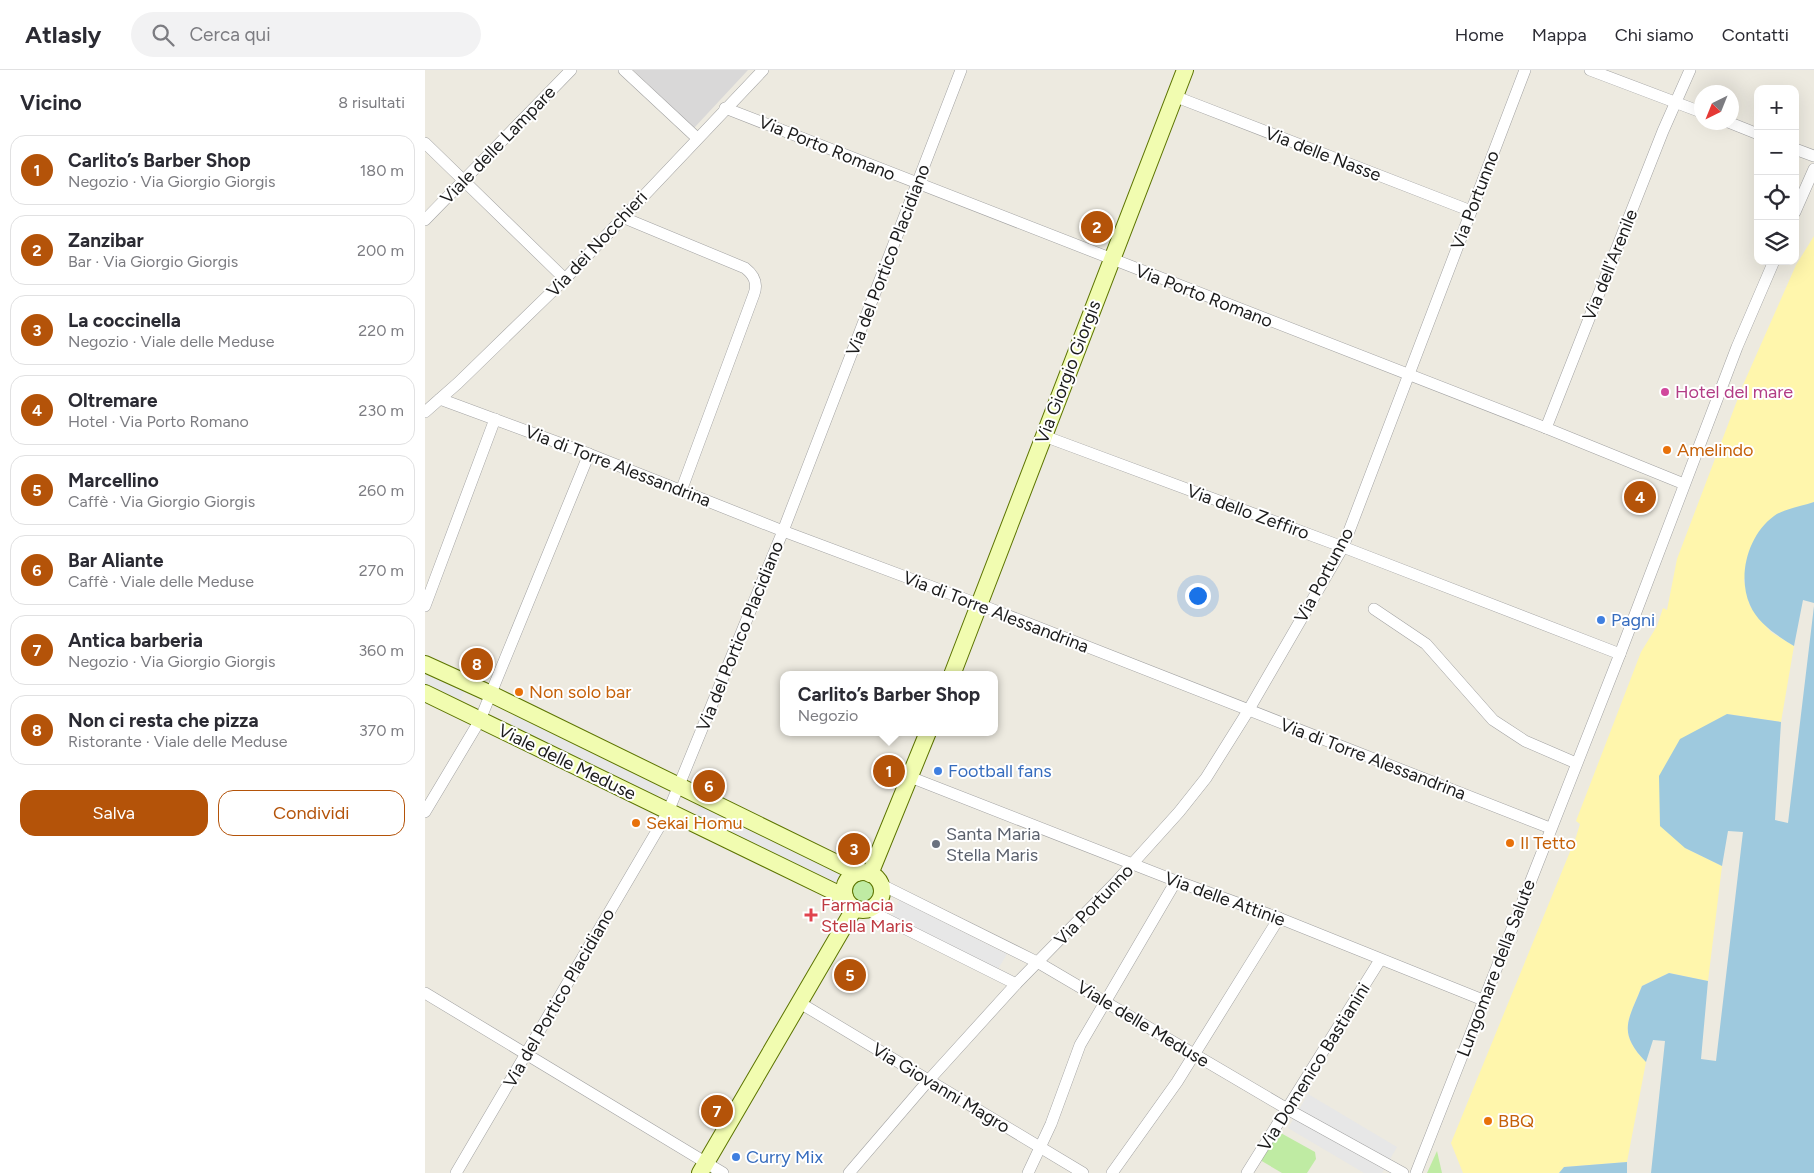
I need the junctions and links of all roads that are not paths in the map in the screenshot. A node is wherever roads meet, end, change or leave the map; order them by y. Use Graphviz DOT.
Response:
graph roads {
  1 [pos="571,70"];
  2 [pos="624,70"];
  3 [pos="763,70"];
  4 [pos="961,70"];
  5 [pos="1185,70"];
  6 [pos="1525,70"];
  7 [pos="1590,70"];
  8 [pos="1690,70"];
  9 [pos="1605,73"];
  10 [pos="1174,96"];
  11 [pos="1676,102"];
  12 [pos="725,108"];
  13 [pos="1694,109"];
  14 [pos="1739,126"];
  15 [pos="1754,132"];
  16 [pos="697,138"];
  17 [pos="425,143"];
  18 [pos="1799,150"];
  19 [pos="1814,156"];
  20 [pos="1814,169"];
  21 [pos="463,181"];
  22 [pos="918,184"];
  23 [pos="1799,203"];
  24 [pos="1471,211"];
  25 [pos="622,217"];
  26 [pos="425,220"];
  27 [pos="1110,260"];
  28 [pos="1772,265"];
  29 [pos="565,279"];
  30 [pos="1408,375"];
  31 [pos="441,399"];
  32 [pos="425,412"];
  33 [pos="495,419"];
  34 [pos="1546,428"];
  35 [pos="1044,436"];
  36 [pos="589,454"];
  37 [pos="1684,484"];
  38 [pos="681,491"];
  39 [pos="783,531"];
  40 [pos="1343,547"];
  41 [pos="980,605"];
  42 [pos="425,606"];
  43 [pos="1374,609"];
  44 [pos="1620,654"];
  45 [pos="425,664"];
  46 [pos="954,671"];
  47 [pos="425,693"];
  48 [pos="491,694"];
  49 [pos="1248,711"];
  50 [pos="480,720"];
  51 [pos="926,736"];
  52 [pos="1576,763"];
  53 [pos="910,777"];
  54 [pos="679,785"];
  55 [pos="425,812"];
  56 [pos="669,812"];
  57 [pos="1550,828"];
  58 [pos="1133,864"];
  59 [pos="869,877"];
  60 [pos="1176,881"];
  61 [pos="856,905"];
  62 [pos="1279,918"];
  63 [pos="1380,960"];
  64 [pos="1039,963"];
  65 [pos="1016,984"];
  66 [pos="425,993"];
  67 [pos="1483,1000"];
  68 [pos="1105,1001"];
  69 [pos="800,1003"];
  70 [pos="526,1054"];
  71 [pos="1194,1055"];
  72 [pos="928,1081"];
  73 [pos="1289,1110"];
  74 [pos="1040,1148"];
  75 [pos="703,1168"];
  76 [pos="456,1173"];
  77 [pos="723,1173"];
  78 [pos="849,1173"];
  79 [pos="1028,1173"];
  80 [pos="1083,1173"];
  81 [pos="1111,1173"];
  82 [pos="1247,1173"];
  83 [pos="1403,1173"];
  84 [pos="1416,1173"];
  1 -- 21 [label="street, Viale delle Lampare"];
  2 -- 16 [label="street"];
  3 -- 12 [label="street, Via dei Nocchieri"];
  4 -- 22 [label="street, Via del Portico Placidiano"];
  5 -- 10 [label="street, Via Giorgio Giorgis"];
  6 -- 24 [label="street, Via Portunno"];
  7 -- 9 [label="street"];
  8 -- 11 [label="street, Via dell'Arenile"];
  9 -- 11 [label="street"];
  10 -- 24 [label="street, Via delle Nasse"];
  10 -- 27 [label="street, Via Giorgio Giorgis"];
  11 -- 13 [label="street"];
  11 -- 34 [label="street, Via dell'Arenile"];
  12 -- 16 [label="street, Via dei Nocchieri"];
  12 -- 22 [label="street, Via Porto Romano"];
  14 -- 15 [label="street"];
  16 -- 25 [label="street, Via dei Nocchieri"];
  17 -- 21 [label="street"];
  18 -- 19 [label="street"];
  20 -- 23 [label="street"];
  21 -- 26 [label="street, Viale delle Lampare"];
  21 -- 29 [label="street"];
  22 -- 27 [label="street, Via Porto Romano"];
  22 -- 39 [label="street, Via del Portico Placidiano"];
  24 -- 30 [label="street, Via Portunno"];
  25 -- 29 [label="street, Via dei Nocchieri"];
  25 -- 38 [label="street"];
  27 -- 30 [label="street, Via Porto Romano"];
  27 -- 35 [label="street, Via Giorgio Giorgis"];
  28 -- 37 [label="street, Lungomare della Salute"];
  29 -- 31 [label="street, Via dei Nocchieri"];
  30 -- 34 [label="street, Via Porto Romano"];
  30 -- 40 [label="street, Via Portunno"];
  31 -- 32 [label="street, Via dei Nocchieri"];
  31 -- 33 [label="street, Via di Torre Alessandrina"];
  33 -- 36 [label="street, Via di Torre Alessandrina"];
  33 -- 42 [label="street"];
  34 -- 37 [label="street, Via Porto Romano"];
  35 -- 40 [label="street, Via dello Zeffiro"];
  35 -- 41 [label="street, Via Giorgio Giorgis"];
  36 -- 38 [label="street, Via di Torre Alessandrina"];
  36 -- 48 [label="street"];
  37 -- 44 [label="street, Lungomare della Salute"];
  38 -- 39 [label="street, Via di Torre Alessandrina"];
  39 -- 41 [label="street, Via di Torre Alessandrina"];
  39 -- 54 [label="street, Via del Portico Placidiano"];
  40 -- 44 [label="street, Via dello Zeffiro"];
  40 -- 49 [label="street, Via Portunno"];
  41 -- 46 [label="street, Via Giorgio Giorgis"];
  41 -- 49 [label="street, Via di Torre Alessandrina"];
  43 -- 52 [label="street"];
  44 -- 52 [label="street, Lungomare della Salute"];
  45 -- 48 [label="street, Viale delle Meduse"];
  47 -- 50 [label="street, Viale delle Meduse"];
  48 -- 50 [label="street"];
  48 -- 54 [label="street, Viale delle Meduse"];
  49 -- 57 [label="street, Via di Torre Alessandrina"];
  49 -- 58 [label="street, Via Portunno"];
  50 -- 55 [label="street"];
  50 -- 56 [label="street, Viale delle Meduse"];
  51 -- 53 [label="street"];
  52 -- 57 [label="street, Lungomare della Salute"];
  53 -- 58 [label="street, Via delle Attinie"];
  53 -- 59 [label="street"];
  54 -- 56 [label="street, Via del Portico Placidiano"];
  54 -- 59 [label="street, Viale delle Meduse"];
  56 -- 61 [label="street, Viale delle Meduse"];
  56 -- 70 [label="street, Via del Portico Placidiano"];
  57 -- 67 [label="street, Lungomare della Salute"];
  58 -- 60 [label="street, Via delle Attinie"];
  58 -- 64 [label="street, Via Portunno"];
  59 -- 61 [label="street"];
  59 -- 61 [label="street"];
  59 -- 64 [label="street, Viale delle Meduse"];
  60 -- 62 [label="street, Via delle Attinie"];
  60 -- 68 [label="street"];
  61 -- 65 [label="street, Viale delle Meduse"];
  61 -- 69 [label="street"];
  62 -- 63 [label="street, Via delle Attinie"];
  62 -- 71 [label="street"];
  63 -- 67 [label="street, Via delle Attinie"];
  63 -- 73 [label="street, Via Domenico Bastianini"];
  64 -- 65 [label="street, Via Portunno"];
  64 -- 68 [label="street, Viale delle Meduse"];
  65 -- 72 [label="street, Via Portunno"];
  66 -- 70 [label="street"];
  67 -- 84 [label="street, Lungomare della Salute"];
  68 -- 71 [label="street, Viale delle Meduse"];
  68 -- 74 [label="street"];
  69 -- 72 [label="street, Via Giovanni Magro"];
  69 -- 75 [label="street"];
  70 -- 75 [label="street"];
  70 -- 76 [label="street, Via del Portico Placidiano"];
  71 -- 73 [label="street, Viale delle Meduse"];
  71 -- 81 [label="street"];
  72 -- 74 [label="street, Via Giovanni Magro"];
  72 -- 78 [label="street, Via Portunno"];
  73 -- 82 [label="street, Via Domenico Bastianini"];
  73 -- 83 [label="street, Viale delle Meduse"];
  74 -- 79 [label="street"];
  74 -- 80 [label="street, Via Giovanni Magro"];
  75 -- 77 [label="street"];
}
